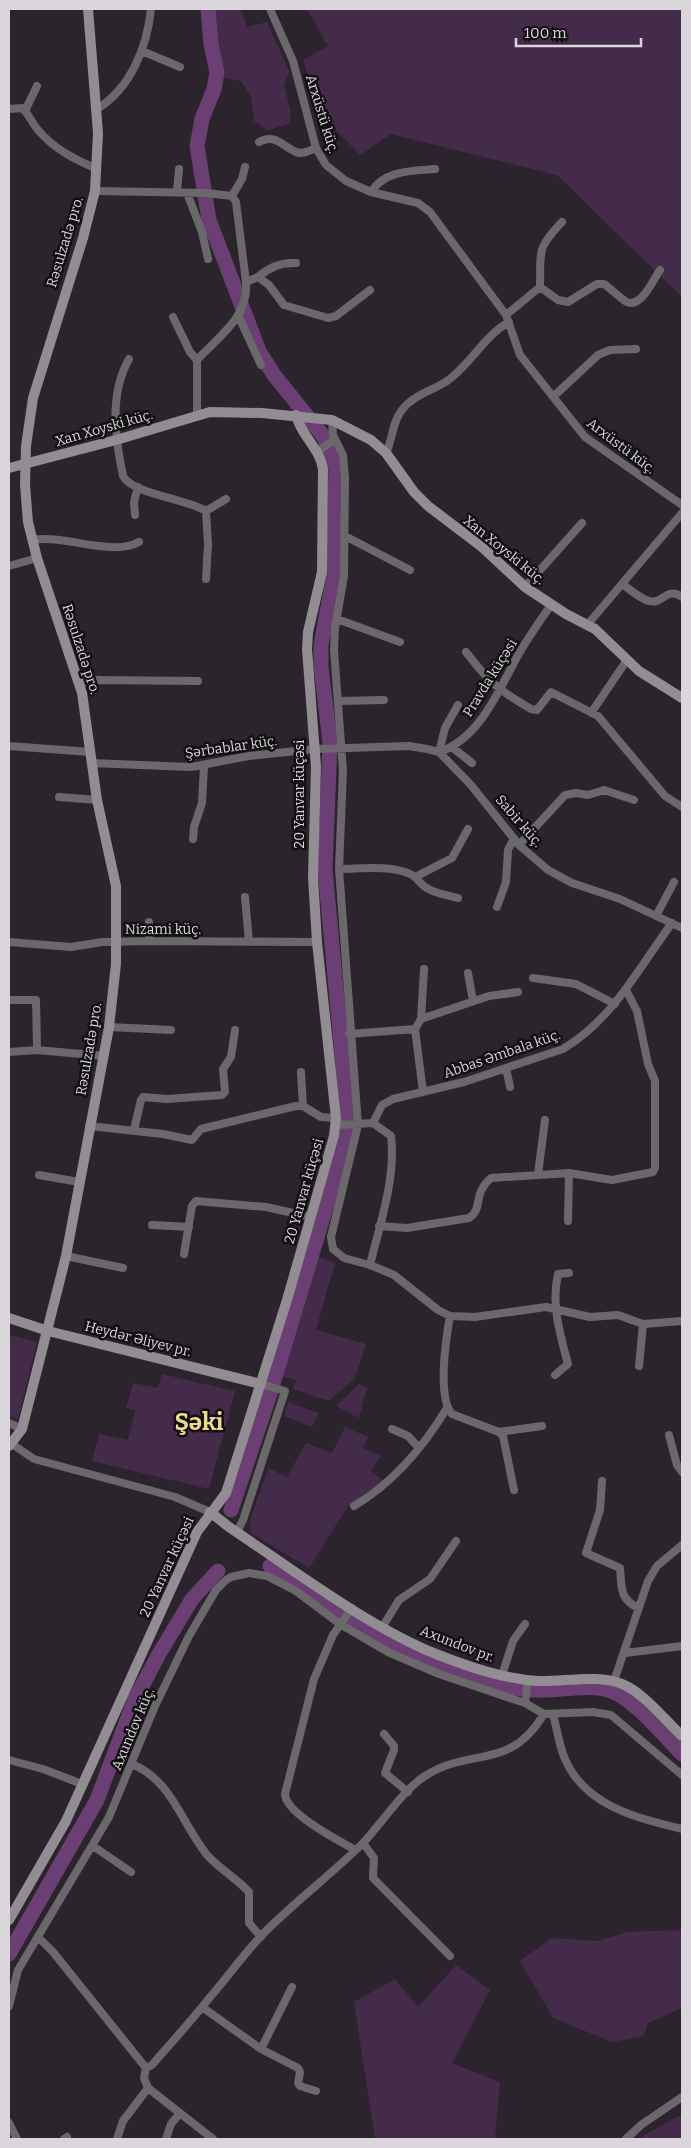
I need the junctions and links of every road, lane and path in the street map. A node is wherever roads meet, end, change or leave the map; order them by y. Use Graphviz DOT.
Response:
graph roads {
  1 [pos="88,9"];
  2 [pos="151,9"];
  3 [pos="270,9"];
  4 [pos="142,51"];
  5 [pos="180,67"];
  6 [pos="37,86"];
  7 [pos="9,109"];
  8 [pos="97,109"];
  9 [pos="25,111"];
  10 [pos="259,142"];
  11 [pos="316,148"];
  12 [pos="245,167"];
  13 [pos="97,169"];
  14 [pos="179,169"];
  15 [pos="435,169"];
  16 [pos="95,191"];
  17 [pos="177,192"];
  18 [pos="371,192"];
  19 [pos="187,193"];
  20 [pos="232,196"];
  21 [pos="562,222"];
  22 [pos="208,259"];
  23 [pos="296,263"];
  24 [pos="660,270"];
  25 [pos="258,277"];
  26 [pos="246,282"];
  27 [pos="540,288"];
  28 [pos="370,290"];
  29 [pos="173,316"];
  30 [pos="239,317"];
  31 [pos="507,319"];
  32 [pos="636,349"];
  33 [pos="129,359"];
  34 [pos="197,360"];
  35 [pos="261,365"];
  36 [pos="554,396"];
  37 [pos="197,414"];
  38 [pos="298,416"];
  39 [pos="332,420"];
  40 [pos="116,440"];
  41 [pos="334,440"];
  42 [pos="319,450"];
  43 [pos="386,453"];
  44 [pos="25,465"];
  45 [pos="9,468"];
  46 [pos="138,487"];
  47 [pos="226,499"];
  48 [pos="682,506"];
  49 [pos="206,511"];
  50 [pos="682,513"];
  51 [pos="135,515"];
  52 [pos="582,523"];
  53 [pos="345,536"];
  54 [pos="32,540"];
  55 [pos="139,542"];
  56 [pos="37,558"];
  57 [pos="9,566"];
  58 [pos="410,570"];
  59 [pos="206,579"];
  60 [pos="622,584"];
  61 [pos="525,587"];
  62 [pos="682,597"];
  63 [pos="550,605"];
  64 [pos="337,619"];
  65 [pos="588,624"];
  66 [pos="400,642"];
  67 [pos="466,652"];
  68 [pos="627,660"];
  69 [pos="198,681"];
  70 [pos="79,683"];
  71 [pos="500,691"];
  72 [pos="682,698"];
  73 [pos="384,700"];
  74 [pos="338,701"];
  75 [pos="458,705"];
  76 [pos="591,713"];
  77 [pos="9,746"];
  78 [pos="342,748"];
  79 [pos="453,748"];
  80 [pos="315,749"];
  81 [pos="439,752"];
  82 [pos="91,757"];
  83 [pos="472,763"];
  84 [pos="204,766"];
  85 [pos="59,797"];
  86 [pos="97,800"];
  87 [pos="634,800"];
  88 [pos="682,807"];
  89 [pos="468,830"];
  90 [pos="514,838"];
  91 [pos="193,839"];
  92 [pos="519,845"];
  93 [pos="339,869"];
  94 [pos="417,876"];
  95 [pos="674,882"];
  96 [pos="244,897"];
  97 [pos="458,898"];
  98 [pos="497,906"];
  99 [pos="656,916"];
  100 [pos="149,922"];
  101 [pos="672,923"];
  102 [pos="682,928"];
  103 [pos="149,941"];
  104 [pos="9,942"];
  105 [pos="117,942"];
  106 [pos="249,942"];
  107 [pos="317,942"];
  108 [pos="424,969"];
  109 [pos="468,973"];
  110 [pos="533,978"];
  111 [pos="626,990"];
  112 [pos="518,992"];
  113 [pos="9,1000"];
  114 [pos="473,1001"];
  115 [pos="615,1004"];
  116 [pos="421,1020"];
  117 [pos="109,1027"];
  118 [pos="415,1029"];
  119 [pos="171,1030"];
  120 [pos="235,1030"];
  121 [pos="349,1034"];
  122 [pos="37,1050"];
  123 [pos="9,1052"];
  124 [pos="104,1056"];
  125 [pos="506,1068"];
  126 [pos="301,1072"];
  127 [pos="510,1087"];
  128 [pos="423,1092"];
  129 [pos="303,1106"];
  130 [pos="545,1120"];
  131 [pos="336,1122"];
  132 [pos="373,1122"];
  133 [pos="358,1125"];
  134 [pos="89,1126"];
  135 [pos="134,1130"];
  136 [pos="39,1174"];
  137 [pos="538,1174"];
  138 [pos="569,1174"];
  139 [pos="79,1182"];
  140 [pos="311,1217"];
  141 [pos="568,1221"];
  142 [pos="152,1225"];
  143 [pos="379,1226"];
  144 [pos="188,1227"];
  145 [pos="184,1254"];
  146 [pos="66,1256"];
  147 [pos="370,1264"];
  148 [pos="123,1268"];
  149 [pos="569,1272"];
  150 [pos="556,1308"];
  151 [pos="450,1316"];
  152 [pos="9,1318"];
  153 [pos="682,1320"];
  154 [pos="643,1324"];
  155 [pos="48,1331"];
  156 [pos="639,1366"];
  157 [pos="555,1374"];
  158 [pos="264,1384"];
  159 [pos="447,1408"];
  160 [pos="9,1423"];
  161 [pos="542,1426"];
  162 [pos="22,1429"];
  163 [pos="392,1429"];
  164 [pos="499,1432"];
  165 [pos="669,1435"];
  166 [pos="10,1445"];
  167 [pos="418,1448"];
  168 [pos="682,1472"];
  169 [pos="602,1481"];
  170 [pos="514,1490"];
  171 [pos="354,1506"];
  172 [pos="210,1512"];
  173 [pos="237,1532"];
  174 [pos="456,1541"];
  175 [pos="682,1545"];
  176 [pos="638,1608"];
  177 [pos="351,1609"];
  178 [pos="342,1621"];
  179 [pos="525,1624"];
  180 [pos="383,1626"];
  181 [pos="682,1646"];
  182 [pos="625,1653"];
  183 [pos="502,1675"];
  184 [pos="528,1681"];
  185 [pos="614,1681"];
  186 [pos="526,1699"];
  187 [pos="544,1714"];
  188 [pos="553,1714"];
  189 [pos="384,1734"];
  190 [pos="682,1736"];
  191 [pos="9,1760"];
  192 [pos="132,1764"];
  193 [pos="682,1775"];
  194 [pos="82,1784"];
  195 [pos="408,1792"];
  196 [pos="682,1829"];
  197 [pos="363,1843"];
  198 [pos="93,1846"];
  199 [pos="355,1850"];
  200 [pos="131,1872"];
  201 [pos="9,1920"];
  202 [pos="260,1936"];
  203 [pos="38,1937"];
  204 [pos="450,1956"];
  205 [pos="11,1979"];
  206 [pos="292,1987"];
  207 [pos="9,2006"];
  208 [pos="202,2007"];
  209 [pos="261,2049"];
  210 [pos="146,2068"];
  211 [pos="148,2088"];
  212 [pos="316,2091"];
  213 [pos="682,2097"];
  214 [pos="180,2113"];
  215 [pos="9,2124"];
  216 [pos="17,2139"];
  217 [pos="117,2139"];
  218 [pos="166,2139"];
  219 [pos="213,2139"];
  220 [pos="626,2139"];
  1 -- 8 [label="street, Rəsulzadə pro."];
  2 -- 4 [label="street"];
  3 -- 11 [label="street, Arxüstü küç."];
  4 -- 5 [label="street"];
  4 -- 8 [label="street"];
  6 -- 9 [label="street"];
  7 -- 9 [label="street"];
  8 -- 13 [label="street, Rəsulzadə pro."];
  9 -- 13 [label="street"];
  10 -- 11 [label="street"];
  11 -- 18 [label="street, Arxüstü küç."];
  12 -- 20 [label="street"];
  13 -- 16 [label="street, Rəsulzadə pro."];
  14 -- 17 [label="street"];
  15 -- 18 [label="street"];
  16 -- 17 [label="street"];
  16 -- 44 [label="street, Rəsulzadə pro."];
  17 -- 19 [label="street"];
  18 -- 31 [label="street, Arxüstü küç."];
  19 -- 20 [label="street"];
  19 -- 22 [label="street"];
  20 -- 26 [label="street"];
  21 -- 27 [label="street"];
  23 -- 25 [label="street"];
  24 -- 27 [label="street"];
  25 -- 26 [label="street"];
  25 -- 28 [label="street"];
  26 -- 30 [label="street"];
  27 -- 31 [label="street"];
  29 -- 34 [label="street"];
  30 -- 34 [label="street"];
  30 -- 35 [label="street"];
  31 -- 36 [label="street, Arxüstü küç."];
  31 -- 43 [label="street"];
  32 -- 36 [label="street"];
  33 -- 40 [label="street"];
  34 -- 37 [label="street"];
  36 -- 48 [label="street, Arxüstü küç."];
  37 -- 38 [label="street, Xan Xoyski küç."];
  37 -- 40 [label="street, Xan Xoyski küç."];
  38 -- 39 [label="street, Xan Xoyski küç."];
  38 -- 42 [label="street, 20 Yanvar küçəsi"];
  39 -- 41 [label="street"];
  39 -- 43 [label="street, Xan Xoyski küç."];
  40 -- 44 [label="street, Xan Xoyski küç."];
  40 -- 46 [label="street"];
  41 -- 42 [label="street"];
  41 -- 53 [label="street"];
  42 -- 80 [label="street, 20 Yanvar küçəsi"];
  43 -- 61 [label="street, Xan Xoyski küç."];
  44 -- 45 [label="street, Xan Xoyski küç."];
  44 -- 54 [label="street, Rəsulzadə pro."];
  46 -- 49 [label="street"];
  46 -- 51 [label="street"];
  47 -- 49 [label="street"];
  49 -- 59 [label="street"];
  50 -- 60 [label="street"];
  52 -- 61 [label="street"];
  53 -- 58 [label="street"];
  53 -- 64 [label="street"];
  54 -- 55 [label="street"];
  54 -- 56 [label="street, Rəsulzadə pro."];
  56 -- 57 [label="street"];
  56 -- 70 [label="street, Rəsulzadə pro."];
  60 -- 62 [label="street"];
  60 -- 65 [label="street"];
  61 -- 63 [label="street, Xan Xoyski küç."];
  63 -- 65 [label="street, Xan Xoyski küç."];
  63 -- 71 [label="street, Pravda küçəsi"];
  64 -- 66 [label="street"];
  64 -- 74 [label="street"];
  65 -- 68 [label="street, Xan Xoyski küç."];
  67 -- 71 [label="street"];
  68 -- 72 [label="street, Xan Xoyski küç."];
  68 -- 76 [label="street"];
  69 -- 70 [label="street"];
  70 -- 82 [label="street, Rəsulzadə pro."];
  71 -- 76 [label="street"];
  71 -- 79 [label="street, Pravda küçəsi"];
  73 -- 74 [label="street"];
  74 -- 78 [label="street"];
  75 -- 81 [label="street"];
  76 -- 88 [label="street"];
  77 -- 82 [label="street, Şərbablar küç."];
  78 -- 80 [label="street, Şərbablar küç."];
  78 -- 81 [label="street"];
  78 -- 93 [label="street"];
  79 -- 81 [label="street, Pravda küçəsi"];
  79 -- 83 [label="street"];
  80 -- 84 [label="street, Şərbablar küç."];
  80 -- 107 [label="street, 20 Yanvar küçəsi"];
  81 -- 90 [label="street, Sabir küç."];
  82 -- 84 [label="street, Şərbablar küç."];
  82 -- 86 [label="street, Rəsulzadə pro."];
  84 -- 91 [label="street"];
  85 -- 86 [label="street"];
  86 -- 105 [label="street, Rəsulzadə pro."];
  87 -- 92 [label="street"];
  89 -- 94 [label="street"];
  90 -- 92 [label="street, Sabir küç."];
  90 -- 98 [label="street"];
  92 -- 99 [label="street, Sabir küç."];
  93 -- 94 [label="street"];
  93 -- 121 [label="street"];
  94 -- 97 [label="street"];
  95 -- 99 [label="street"];
  96 -- 106 [label="street"];
  99 -- 101 [label="street, Sabir küç."];
  100 -- 103 [label="street"];
  101 -- 102 [label="street, Sabir küç."];
  101 -- 111 [label="street, Abbas Əmbala küç."];
  103 -- 105 [label="street, Nizami küç."];
  103 -- 106 [label="street, Nizami küç."];
  104 -- 105 [label="street, Nizami küç."];
  105 -- 117 [label="street, Rəsulzadə pro."];
  106 -- 107 [label="street, Nizami küç."];
  107 -- 131 [label="street, 20 Yanvar küçəsi"];
  108 -- 116 [label="street"];
  109 -- 114 [label="street"];
  110 -- 115 [label="street"];
  111 -- 115 [label="street, Abbas Əmbala küç."];
  111 -- 138 [label="street"];
  112 -- 114 [label="street"];
  113 -- 122 [label="street"];
  114 -- 116 [label="street"];
  115 -- 125 [label="street, Abbas Əmbala küç."];
  116 -- 118 [label="street"];
  117 -- 119 [label="street"];
  117 -- 124 [label="street, Rəsulzadə pro."];
  118 -- 121 [label="street"];
  118 -- 128 [label="street"];
  120 -- 135 [label="street"];
  121 -- 133 [label="street"];
  122 -- 123 [label="street"];
  122 -- 124 [label="street"];
  124 -- 134 [label="street, Rəsulzadə pro."];
  125 -- 127 [label="street"];
  125 -- 128 [label="street, Abbas Əmbala küç."];
  126 -- 129 [label="street"];
  128 -- 132 [label="street, Abbas Əmbala küç."];
  129 -- 131 [label="street"];
  129 -- 135 [label="street"];
  130 -- 137 [label="street"];
  131 -- 133 [label="street"];
  131 -- 140 [label="street, 20 Yanvar küçəsi"];
  132 -- 133 [label="street"];
  132 -- 143 [label="street"];
  133 -- 147 [label="street"];
  134 -- 135 [label="street"];
  134 -- 139 [label="street, Rəsulzadə pro."];
  136 -- 139 [label="street"];
  137 -- 138 [label="street"];
  137 -- 143 [label="street"];
  138 -- 141 [label="street"];
  139 -- 146 [label="street, Rəsulzadə pro."];
  140 -- 144 [label="street"];
  140 -- 158 [label="street, 20 Yanvar küçəsi"];
  142 -- 144 [label="street"];
  143 -- 147 [label="street"];
  144 -- 145 [label="street"];
  146 -- 148 [label="street"];
  146 -- 155 [label="street, Rəsulzadə pro."];
  147 -- 151 [label="street"];
  149 -- 150 [label="street"];
  150 -- 151 [label="street"];
  150 -- 154 [label="street"];
  150 -- 157 [label="street"];
  151 -- 159 [label="street"];
  152 -- 155 [label="street, Heydər Əliyev pr."];
  153 -- 154 [label="street"];
  154 -- 156 [label="street"];
  155 -- 158 [label="street, Heydər Əliyev pr."];
  155 -- 162 [label="street, Rəsulzadə pro."];
  158 -- 172 [label="street, 20 Yanvar küçəsi"];
  158 -- 173 [label="street"];
  159 -- 164 [label="street"];
  159 -- 167 [label="street"];
  160 -- 162 [label="street"];
  161 -- 164 [label="street"];
  162 -- 166 [label="street, Rəsulzadə pro."];
  163 -- 167 [label="street"];
  164 -- 170 [label="street"];
  165 -- 168 [label="street"];
  166 -- 172 [label="street"];
  167 -- 171 [label="street"];
  169 -- 176 [label="street"];
  172 -- 173 [label="street, Axundov pr."];
  172 -- 194 [label="street, 20 Yanvar küçəsi"];
  173 -- 177 [label="street, Axundov pr."];
  174 -- 180 [label="street"];
  175 -- 176 [label="street"];
  176 -- 182 [label="street"];
  177 -- 178 [label="street"];
  177 -- 180 [label="street, Axundov pr."];
  178 -- 186 [label="street, Axundov küç."];
  178 -- 192 [label="street, Axundov küç."];
  178 -- 199 [label="street"];
  179 -- 183 [label="street"];
  180 -- 183 [label="street, Axundov pr."];
  181 -- 182 [label="street"];
  182 -- 185 [label="street"];
  183 -- 184 [label="street, Axundov pr."];
  184 -- 185 [label="street, Axundov pr."];
  184 -- 186 [label="street"];
  185 -- 190 [label="street, Axundov pr."];
  186 -- 187 [label="street, Axundov küç."];
  187 -- 188 [label="street"];
  187 -- 195 [label="street"];
  188 -- 193 [label="street"];
  188 -- 196 [label="street"];
  189 -- 195 [label="street"];
  191 -- 194 [label="street"];
  192 -- 198 [label="street, Axundov küç."];
  192 -- 202 [label="street"];
  194 -- 201 [label="street, 20 Yanvar küçəsi"];
  195 -- 197 [label="street"];
  197 -- 199 [label="street"];
  197 -- 204 [label="street"];
  198 -- 200 [label="street"];
  198 -- 203 [label="street, Axundov küç."];
  199 -- 202 [label="street"];
  202 -- 208 [label="street"];
  203 -- 205 [label="street, Axundov küç."];
  203 -- 210 [label="street"];
  205 -- 207 [label="street, Axundov küç."];
  206 -- 209 [label="street"];
  208 -- 209 [label="street"];
  208 -- 210 [label="street"];
  209 -- 212 [label="street"];
  210 -- 211 [label="street"];
  211 -- 214 [label="street"];
  211 -- 217 [label="street"];
  213 -- 220 [label="street"];
  214 -- 218 [label="street"];
  214 -- 219 [label="street"];
  215 -- 216 [label="street"];
}
